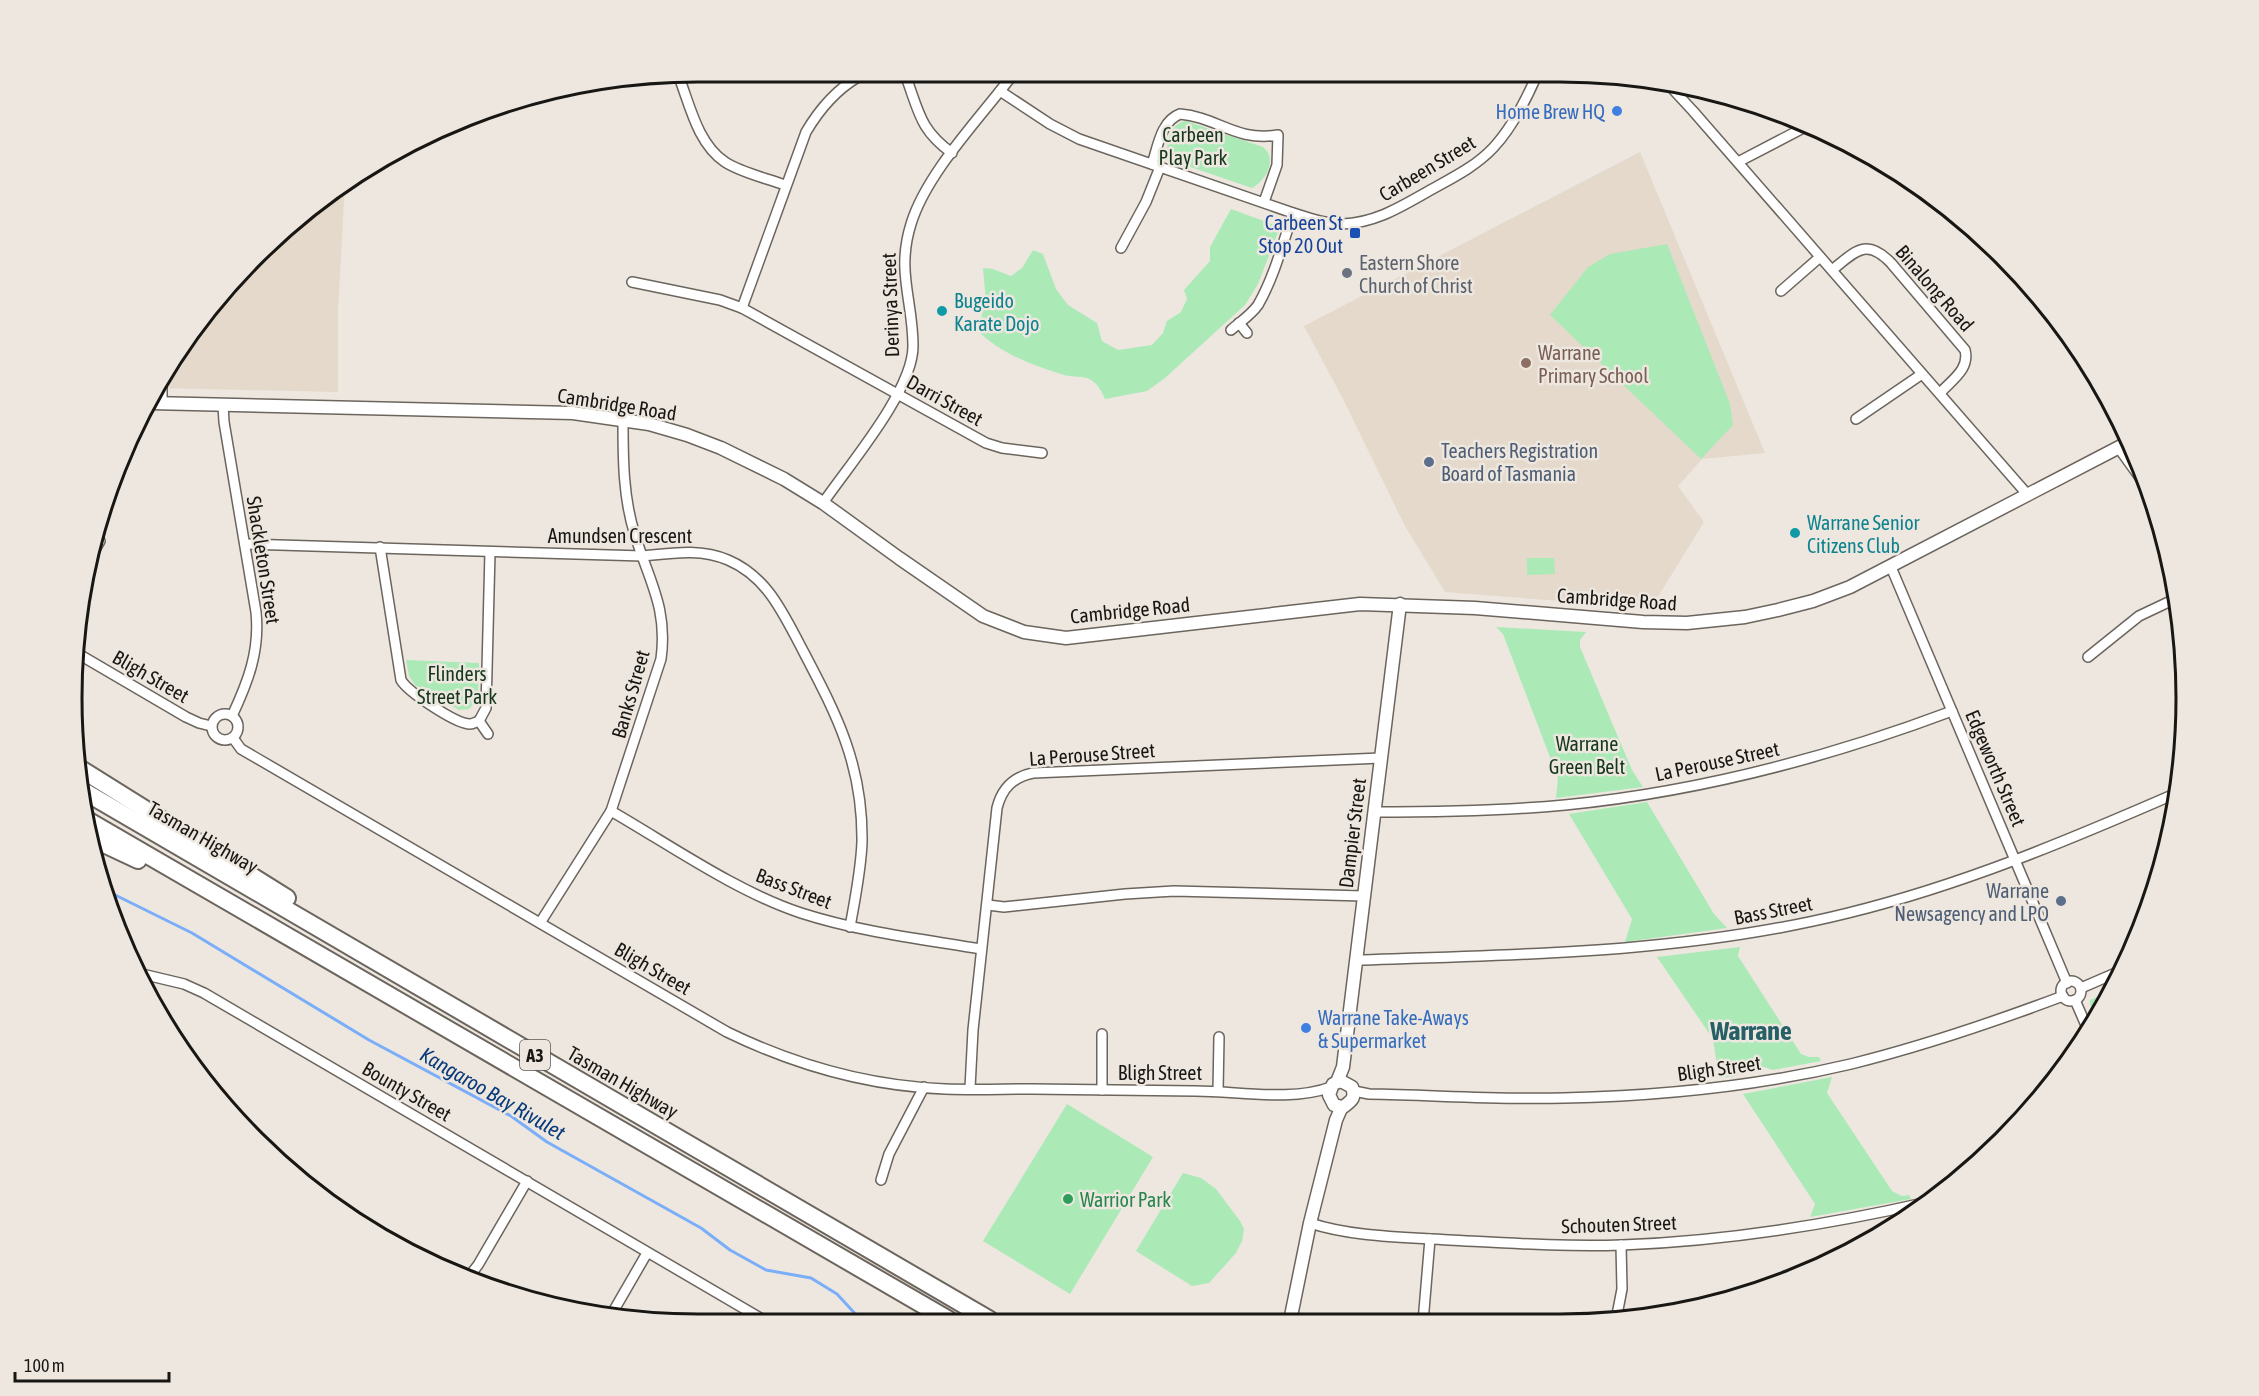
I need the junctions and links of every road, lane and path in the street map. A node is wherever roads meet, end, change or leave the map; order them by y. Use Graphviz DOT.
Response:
graph roads {
  1 [pos="852,82"];
  2 [pos="908,82"];
  3 [pos="1007,82"];
  4 [pos="1534,82"];
  5 [pos="681,83"];
  6 [pos="1000,91"];
  7 [pos="1676,93"];
  8 [pos="1799,130"];
  9 [pos="952,153"];
  10 [pos="1738,162"];
  11 [pos="1156,165"];
  12 [pos="785,185"];
  13 [pos="1264,202"];
  14 [pos="1293,213"];
  15 [pos="1121,248"];
  16 [pos="1820,257"];
  17 [pos="1832,270"];
  18 [pos="633,282"];
  19 [pos="1781,291"];
  20 [pos="742,308"];
  21 [pos="1239,323"];
  22 [pos="1231,330"];
  23 [pos="1247,333"];
  24 [pos="1922,374"];
  25 [pos="1940,393"];
  26 [pos="897,395"];
  27 [pos="157,404"];
  28 [pos="223,405"];
  29 [pos="1856,419"];
  30 [pos="623,420"];
  31 [pos="2122,446"];
  32 [pos="1042,453"];
  33 [pos="2027,494"];
  34 [pos="823,502"];
  35 [pos="244,544"];
  36 [pos="380,547"];
  37 [pos="490,552"];
  38 [pos="643,556"];
  39 [pos="1891,567"];
  40 [pos="2169,602"];
  41 [pos="1400,604"];
  42 [pos="84,657"];
  43 [pos="2088,657"];
  44 [pos="1952,711"];
  45 [pos="232,716"];
  46 [pos="479,721"];
  47 [pos="212,726"];
  48 [pos="489,734"];
  49 [pos="233,738"];
  50 [pos="1381,758"];
  51 [pos="88,773"];
  52 [pos="91,795"];
  53 [pos="2168,798"];
  54 [pos="611,811"];
  55 [pos="1374,812"];
  56 [pos="96,825"];
  57 [pos="100,842"];
  58 [pos="2016,861"];
  59 [pos="1364,896"];
  60 [pos="988,905"];
  61 [pos="261,919"];
  62 [pos="540,923"];
  63 [pos="850,927"];
  64 [pos="981,949"];
  65 [pos="1356,960"];
  66 [pos="2110,975"];
  67 [pos="149,976"];
  68 [pos="2067,983"];
  69 [pos="2080,988"];
  70 [pos="2063,996"];
  71 [pos="2075,1000"];
  72 [pos="2084,1022"];
  73 [pos="1102,1034"];
  74 [pos="1219,1037"];
  75 [pos="512,1041"];
  76 [pos="924,1087"];
  77 [pos="970,1088"];
  78 [pos="1102,1090"];
  79 [pos="1218,1091"];
  80 [pos="1341,1094"];
  81 [pos="881,1180"];
  82 [pos="527,1181"];
  83 [pos="1909,1206"];
  84 [pos="1310,1223"];
  85 [pos="1430,1239"];
  86 [pos="1621,1245"];
  87 [pos="647,1253"];
  88 [pos="473,1271"];
  89 [pos="615,1308"];
  90 [pos="1618,1310"];
  91 [pos="753,1314"];
  92 [pos="939,1314"];
  93 [pos="980,1314"];
  94 [pos="1291,1314"];
  95 [pos="1424,1314"];
  1 -- 12 [label="street"];
  2 -- 9 [label="street"];
  3 -- 6 [label="street, Derinya Street"];
  4 -- 14 [label="street, Carbeen Street"];
  5 -- 12 [label="street"];
  6 -- 9 [label="street, Derinya Street"];
  6 -- 11 [label="street, Carbeen Street"];
  7 -- 10 [label="street"];
  8 -- 10 [label="street"];
  9 -- 26 [label="street, Derinya Street"];
  10 -- 16 [label="street"];
  11 -- 13 [label="street, Carbeen Street"];
  11 -- 13 [label="street"];
  11 -- 15 [label="street"];
  12 -- 20 [label="street"];
  13 -- 14 [label="street, Carbeen Street"];
  14 -- 21 [label="street"];
  16 -- 17 [label="street"];
  16 -- 19 [label="street"];
  17 -- 24 [label="street"];
  17 -- 25 [label="street, Binalong Road"];
  18 -- 20 [label="street, Darri Street"];
  20 -- 26 [label="street, Darri Street"];
  21 -- 22 [label="street"];
  21 -- 23 [label="street"];
  24 -- 25 [label="street"];
  24 -- 29 [label="street"];
  25 -- 33 [label="street"];
  26 -- 32 [label="street, Darri Street"];
  26 -- 34 [label="street, Derinya Street"];
  27 -- 28 [label="main road, Cambridge Road"];
  28 -- 30 [label="main road, Cambridge Road"];
  28 -- 35 [label="street, Shackleton Street"];
  30 -- 34 [label="main road, Cambridge Road"];
  30 -- 38 [label="street, Banks Street"];
  31 -- 33 [label="main road, Cambridge Road"];
  33 -- 39 [label="main road, Cambridge Road"];
  34 -- 41 [label="main road, Cambridge Road"];
  35 -- 36 [label="street, Amundsen Crescent"];
  35 -- 45 [label="street, Shackleton Street"];
  36 -- 37 [label="street, Amundsen Crescent"];
  36 -- 46 [label="street"];
  37 -- 38 [label="street, Amundsen Crescent"];
  37 -- 46 [label="street"];
  38 -- 54 [label="street, Banks Street"];
  38 -- 63 [label="street, Amundsen Crescent"];
  39 -- 41 [label="main road, Cambridge Road"];
  39 -- 44 [label="street, Edgeworth Street"];
  40 -- 43 [label="street"];
  41 -- 50 [label="main road, Dampier Street"];
  42 -- 47 [label="street, Bligh Street"];
  44 -- 55 [label="street, La Perouse Street"];
  44 -- 58 [label="street, Edgeworth Street"];
  45 -- 47 [label="street"];
  45 -- 49 [label="street"];
  46 -- 48 [label="street"];
  47 -- 49 [label="street"];
  49 -- 62 [label="street, Bligh Street"];
  50 -- 55 [label="main road, Dampier Street"];
  50 -- 60 [label="street, La Perouse Street"];
  51 -- 75 [label="highway"];
  52 -- 75 [label="highway, Tasman Highway / A3"];
  53 -- 58 [label="street, Bass Street"];
  54 -- 62 [label="street, Banks Street"];
  54 -- 63 [label="street, Bass Street"];
  55 -- 59 [label="main road, Dampier Street"];
  56 -- 61 [label="highway, A3"];
  57 -- 61 [label="highway"];
  58 -- 65 [label="street, Bass Street"];
  58 -- 68 [label="street, Edgeworth Street"];
  59 -- 60 [label="street"];
  59 -- 65 [label="main road, Dampier Street"];
  60 -- 64 [label="street, La Perouse Street"];
  61 -- 92 [label="highway, A3"];
  62 -- 76 [label="street, Bligh Street"];
  63 -- 64 [label="street, Bass Street"];
  64 -- 77 [label="street, La Perouse Street"];
  65 -- 80 [label="main road, Dampier Street"];
  66 -- 69 [label="street"];
  67 -- 82 [label="street, Bounty Street"];
  68 -- 69 [label="street"];
  68 -- 70 [label="street"];
  69 -- 71 [label="street"];
  70 -- 71 [label="street"];
  70 -- 80 [label="street, Bligh Street"];
  71 -- 72 [label="street"];
  73 -- 78 [label="street, Bligh Street"];
  74 -- 79 [label="street, Bligh Street"];
  75 -- 93 [label="highway, Tasman Highway / A3"];
  76 -- 77 [label="street, Bligh Street"];
  76 -- 81 [label="street"];
  77 -- 78 [label="street, Bligh Street"];
  78 -- 79 [label="street, Bligh Street"];
  79 -- 80 [label="street, Bligh Street"];
  80 -- 84 [label="main road"];
  82 -- 87 [label="street, Bounty Street"];
  82 -- 88 [label="street"];
  83 -- 86 [label="street, Schouten Street"];
  84 -- 85 [label="street, Schouten Street"];
  84 -- 94 [label="main road"];
  85 -- 86 [label="street, Schouten Street"];
  85 -- 95 [label="street"];
  86 -- 90 [label="street"];
  87 -- 89 [label="street"];
  87 -- 91 [label="street, Bounty Street"];
}
